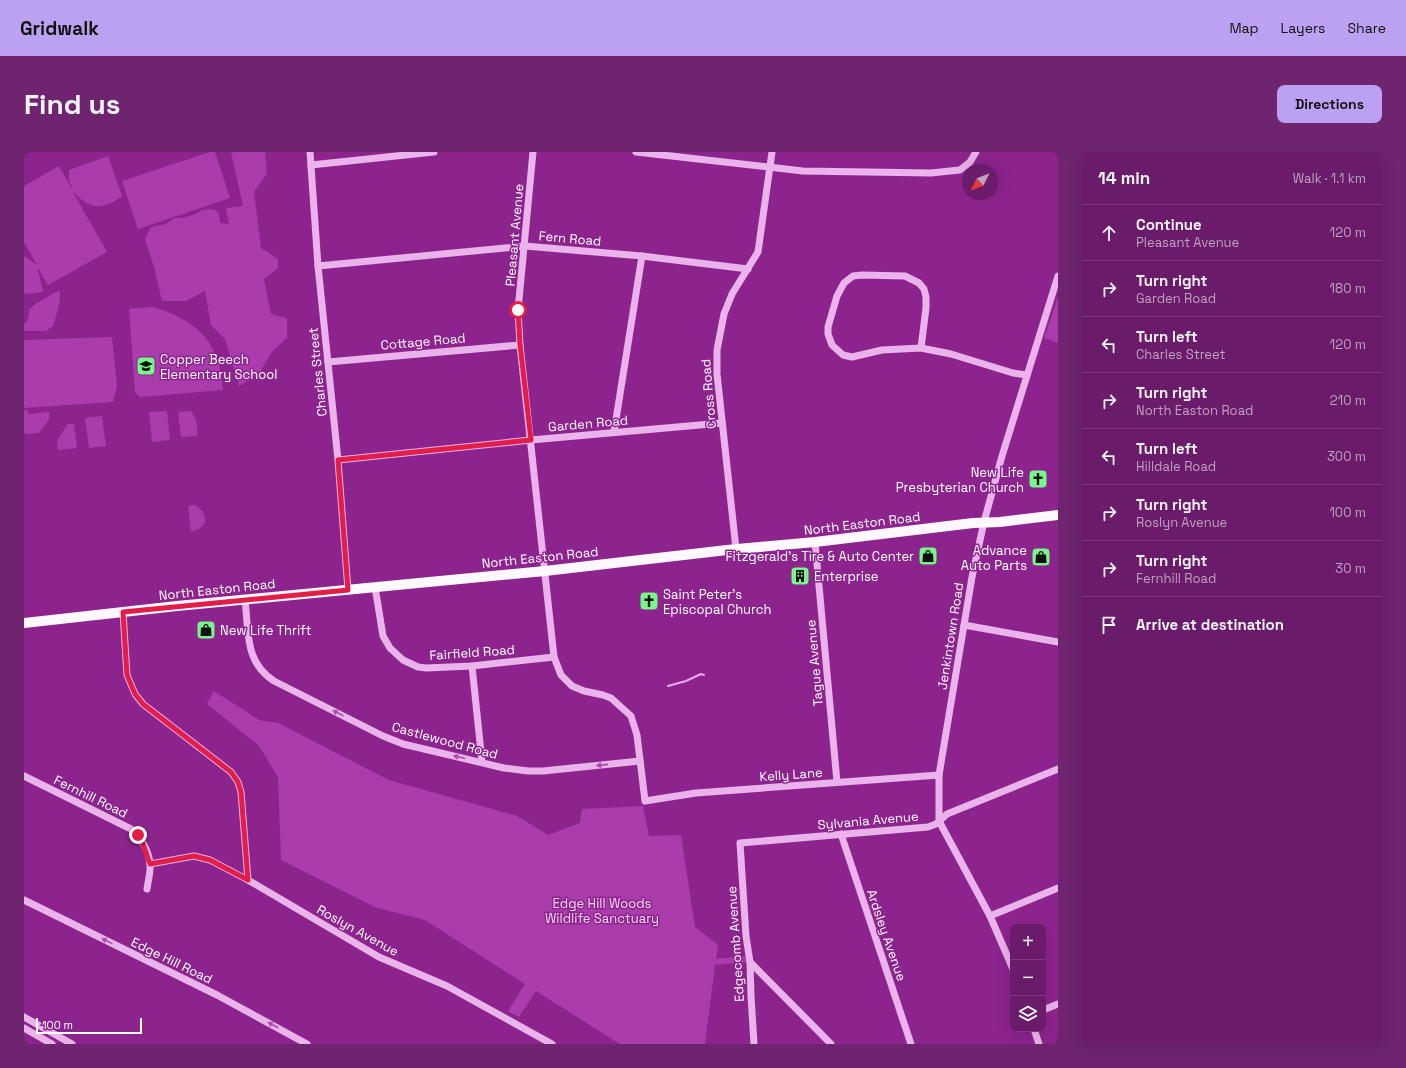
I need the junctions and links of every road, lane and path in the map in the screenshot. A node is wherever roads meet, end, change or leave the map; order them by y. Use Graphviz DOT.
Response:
graph roads {
  1 [pos="310,152"];
  2 [pos="434,152"];
  3 [pos="533,152"];
  4 [pos="636,152"];
  5 [pos="772,152"];
  6 [pos="976,152"];
  7 [pos="312,165"];
  8 [pos="770,166"];
  9 [pos="525,246"];
  10 [pos="642,256"];
  11 [pos="318,266"];
  12 [pos="748,269"];
  13 [pos="1058,276"];
  14 [pos="520,344"];
  15 [pos="921,348"];
  16 [pos="328,362"];
  17 [pos="1027,375"];
  18 [pos="722,423"];
  19 [pos="614,432"];
  20 [pos="531,440"];
  21 [pos="338,460"];
  22 [pos="1058,515"];
  23 [pos="984,522"];
  24 [pos="815,542"];
  25 [pos="736,549"];
  26 [pos="545,571"];
  27 [pos="375,587"];
  28 [pos="348,590"];
  29 [pos="245,600"];
  30 [pos="123,612"];
  31 [pos="24,623"];
  32 [pos="964,625"];
  33 [pos="1058,642"];
  34 [pos="554,657"];
  35 [pos="472,666"];
  36 [pos="640,761"];
  37 [pos="482,762"];
  38 [pos="1058,769"];
  39 [pos="939,775"];
  40 [pos="24,776"];
  41 [pos="837,782"];
  42 [pos="645,801"];
  43 [pos="939,821"];
  44 [pos="841,834"];
  45 [pos="740,842"];
  46 [pos="150,864"];
  47 [pos="248,880"];
  48 [pos="1058,888"];
  49 [pos="147,889"];
  50 [pos="24,900"];
  51 [pos="990,916"];
  52 [pos="750,962"];
  53 [pos="1010,962"];
  54 [pos="1058,1004"];
  55 [pos="1046,1009"];
  56 [pos="24,1016"];
  57 [pos="24,1028"];
  58 [pos="1035,1032"];
  59 [pos="52,1044"];
  60 [pos="72,1044"];
  61 [pos="307,1044"];
  62 [pos="552,1044"];
  63 [pos="754,1044"];
  64 [pos="831,1044"];
  65 [pos="911,1044"];
  66 [pos="1039,1044"];
  1 -- 7 [label="street, Charles Street"];
  2 -- 7 [label="street"];
  3 -- 9 [label="street, Pleasant Avenue"];
  4 -- 8 [label="street"];
  5 -- 8 [label="street, Cross Road"];
  6 -- 8 [label="street"];
  7 -- 11 [label="street, Charles Street"];
  8 -- 12 [label="street, Cross Road"];
  9 -- 10 [label="street, Fern Road"];
  9 -- 11 [label="street, Fern Road"];
  9 -- 14 [label="street, Pleasant Avenue"];
  10 -- 12 [label="street, Fern Road"];
  10 -- 19 [label="street"];
  11 -- 16 [label="street, Charles Street"];
  12 -- 18 [label="street, Cross Road"];
  13 -- 17 [label="street, Jenkintown Road"];
  14 -- 16 [label="street, Cottage Road"];
  14 -- 20 [label="street, Pleasant Avenue"];
  15 -- 15 [label="street"];
  15 -- 17 [label="street"];
  16 -- 21 [label="street, Charles Street"];
  17 -- 23 [label="street, Jenkintown Road"];
  18 -- 19 [label="street, Garden Road"];
  18 -- 25 [label="street, Cross Road"];
  19 -- 20 [label="street, Garden Road"];
  20 -- 21 [label="street, Garden Road"];
  20 -- 26 [label="street, Pleasant Avenue"];
  21 -- 28 [label="street, Charles Street"];
  22 -- 23 [label="main road, North Easton Road"];
  23 -- 24 [label="main road, North Easton Road"];
  23 -- 32 [label="street, Jenkintown Road"];
  24 -- 25 [label="main road, North Easton Road"];
  24 -- 41 [label="street, Tague Avenue"];
  25 -- 26 [label="main road, North Easton Road"];
  26 -- 27 [label="main road, North Easton Road"];
  26 -- 34 [label="street, Pleasant Avenue"];
  27 -- 28 [label="main road, North Easton Road"];
  27 -- 35 [label="street, Fairfield Road"];
  28 -- 29 [label="main road, North Easton Road"];
  29 -- 30 [label="main road, North Easton Road"];
  37 -- 29 [label="street, Castlewood Road, one-way"];
  30 -- 31 [label="main road, North Easton Road"];
  30 -- 47 [label="street"];
  32 -- 33 [label="street"];
  32 -- 39 [label="street, Jenkintown Road"];
  34 -- 35 [label="street, Fairfield Road"];
  34 -- 36 [label="street, Pleasant Avenue"];
  35 -- 37 [label="street"];
  36 -- 37 [label="street, Castlewood Road, one-way"];
  36 -- 42 [label="street, Pleasant Avenue"];
  38 -- 43 [label="street, Sylvania Avenue"];
  39 -- 41 [label="street, Kelly Lane"];
  39 -- 43 [label="street, Jenkintown Road"];
  40 -- 46 [label="street, Fernhill Road"];
  41 -- 42 [label="street, Kelly Lane"];
  43 -- 44 [label="street, Sylvania Avenue"];
  43 -- 51 [label="street, Jenkintown Road"];
  44 -- 45 [label="street, Sylvania Avenue"];
  44 -- 65 [label="street, Ardsley Avenue"];
  45 -- 52 [label="street, Edgecomb Avenue"];
  46 -- 47 [label="street, Roslyn Avenue"];
  46 -- 49 [label="street, Fernhill Road"];
  47 -- 62 [label="street, Roslyn Avenue"];
  48 -- 51 [label="street"];
  61 -- 50 [label="street, Edge Hill Road, one-way"];
  51 -- 53 [label="street, Jenkintown Road"];
  52 -- 63 [label="street, Edgecomb Avenue"];
  52 -- 64 [label="street"];
  54 -- 55 [label="street"];
  56 -- 60 [label="street"];
  57 -- 59 [label="street"];
  58 -- 66 [label="street"];
}
